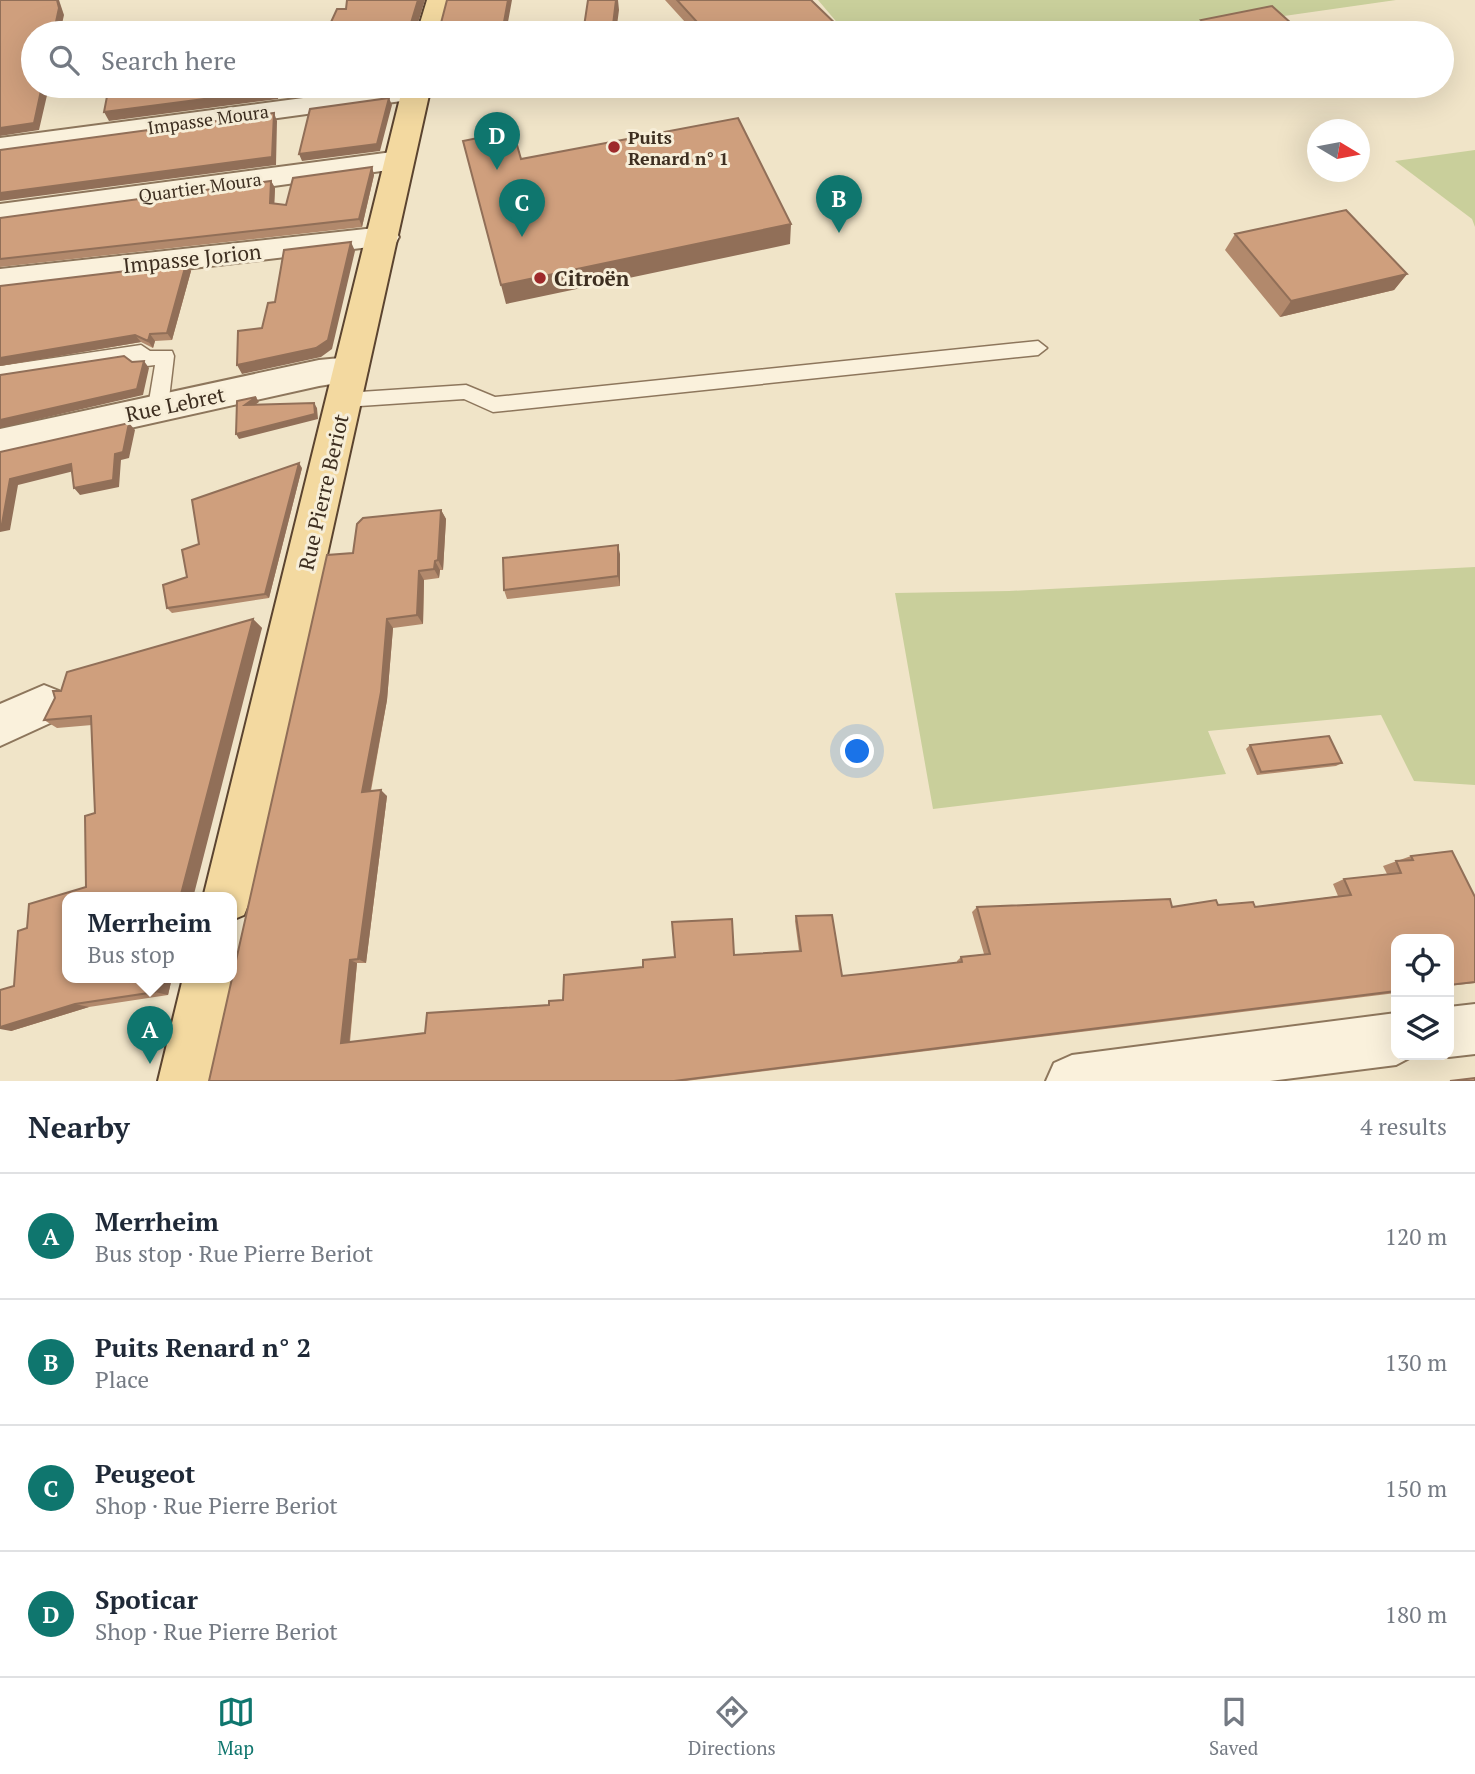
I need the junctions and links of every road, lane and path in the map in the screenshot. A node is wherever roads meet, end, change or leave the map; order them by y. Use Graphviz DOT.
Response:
graph roads {
  1 [pos="439,0"];
  2 [pos="433,21"];
  3 [pos="346,98"];
  4 [pos="415,98"];
  5 [pos="0,147"];
  6 [pos="400,160"];
  7 [pos="0,214"];
  8 [pos="381,248"];
  9 [pos="0,280"];
  10 [pos="1038,348"];
  11 [pos="0,373"];
  12 [pos="348,385"];
  13 [pos="158,407"];
  14 [pos="0,443"];
  15 [pos="44,705"];
  16 [pos="0,725"];
  17 [pos="228,892"];
  18 [pos="207,983"];
  19 [pos="1475,1029"];
  20 [pos="1454,1031"];
  21 [pos="1391,1040"];
  22 [pos="184,1081"];
  23 [pos="1072,1081"];
  1 -- 2 [label="main road"];
  3 -- 5 [label="street, Impasse Moura"];
  4 -- 6 [label="main road, Rue Pierre Beriot"];
  6 -- 7 [label="street, Quartier Moura"];
  6 -- 8 [label="main road, Rue Pierre Beriot"];
  8 -- 9 [label="street, Impasse Jorion"];
  8 -- 12 [label="main road, Rue Pierre Beriot"];
  10 -- 12 [label="lane"];
  11 -- 13 [label="lane"];
  12 -- 13 [label="street, Rue Lebret"];
  12 -- 17 [label="main road, Rue Pierre Beriot"];
  13 -- 14 [label="street, Rue Lebret"];
  15 -- 16 [label="street"];
  18 -- 22 [label="main road"];
  19 -- 20 [label="street"];
  21 -- 23 [label="street"];
}
